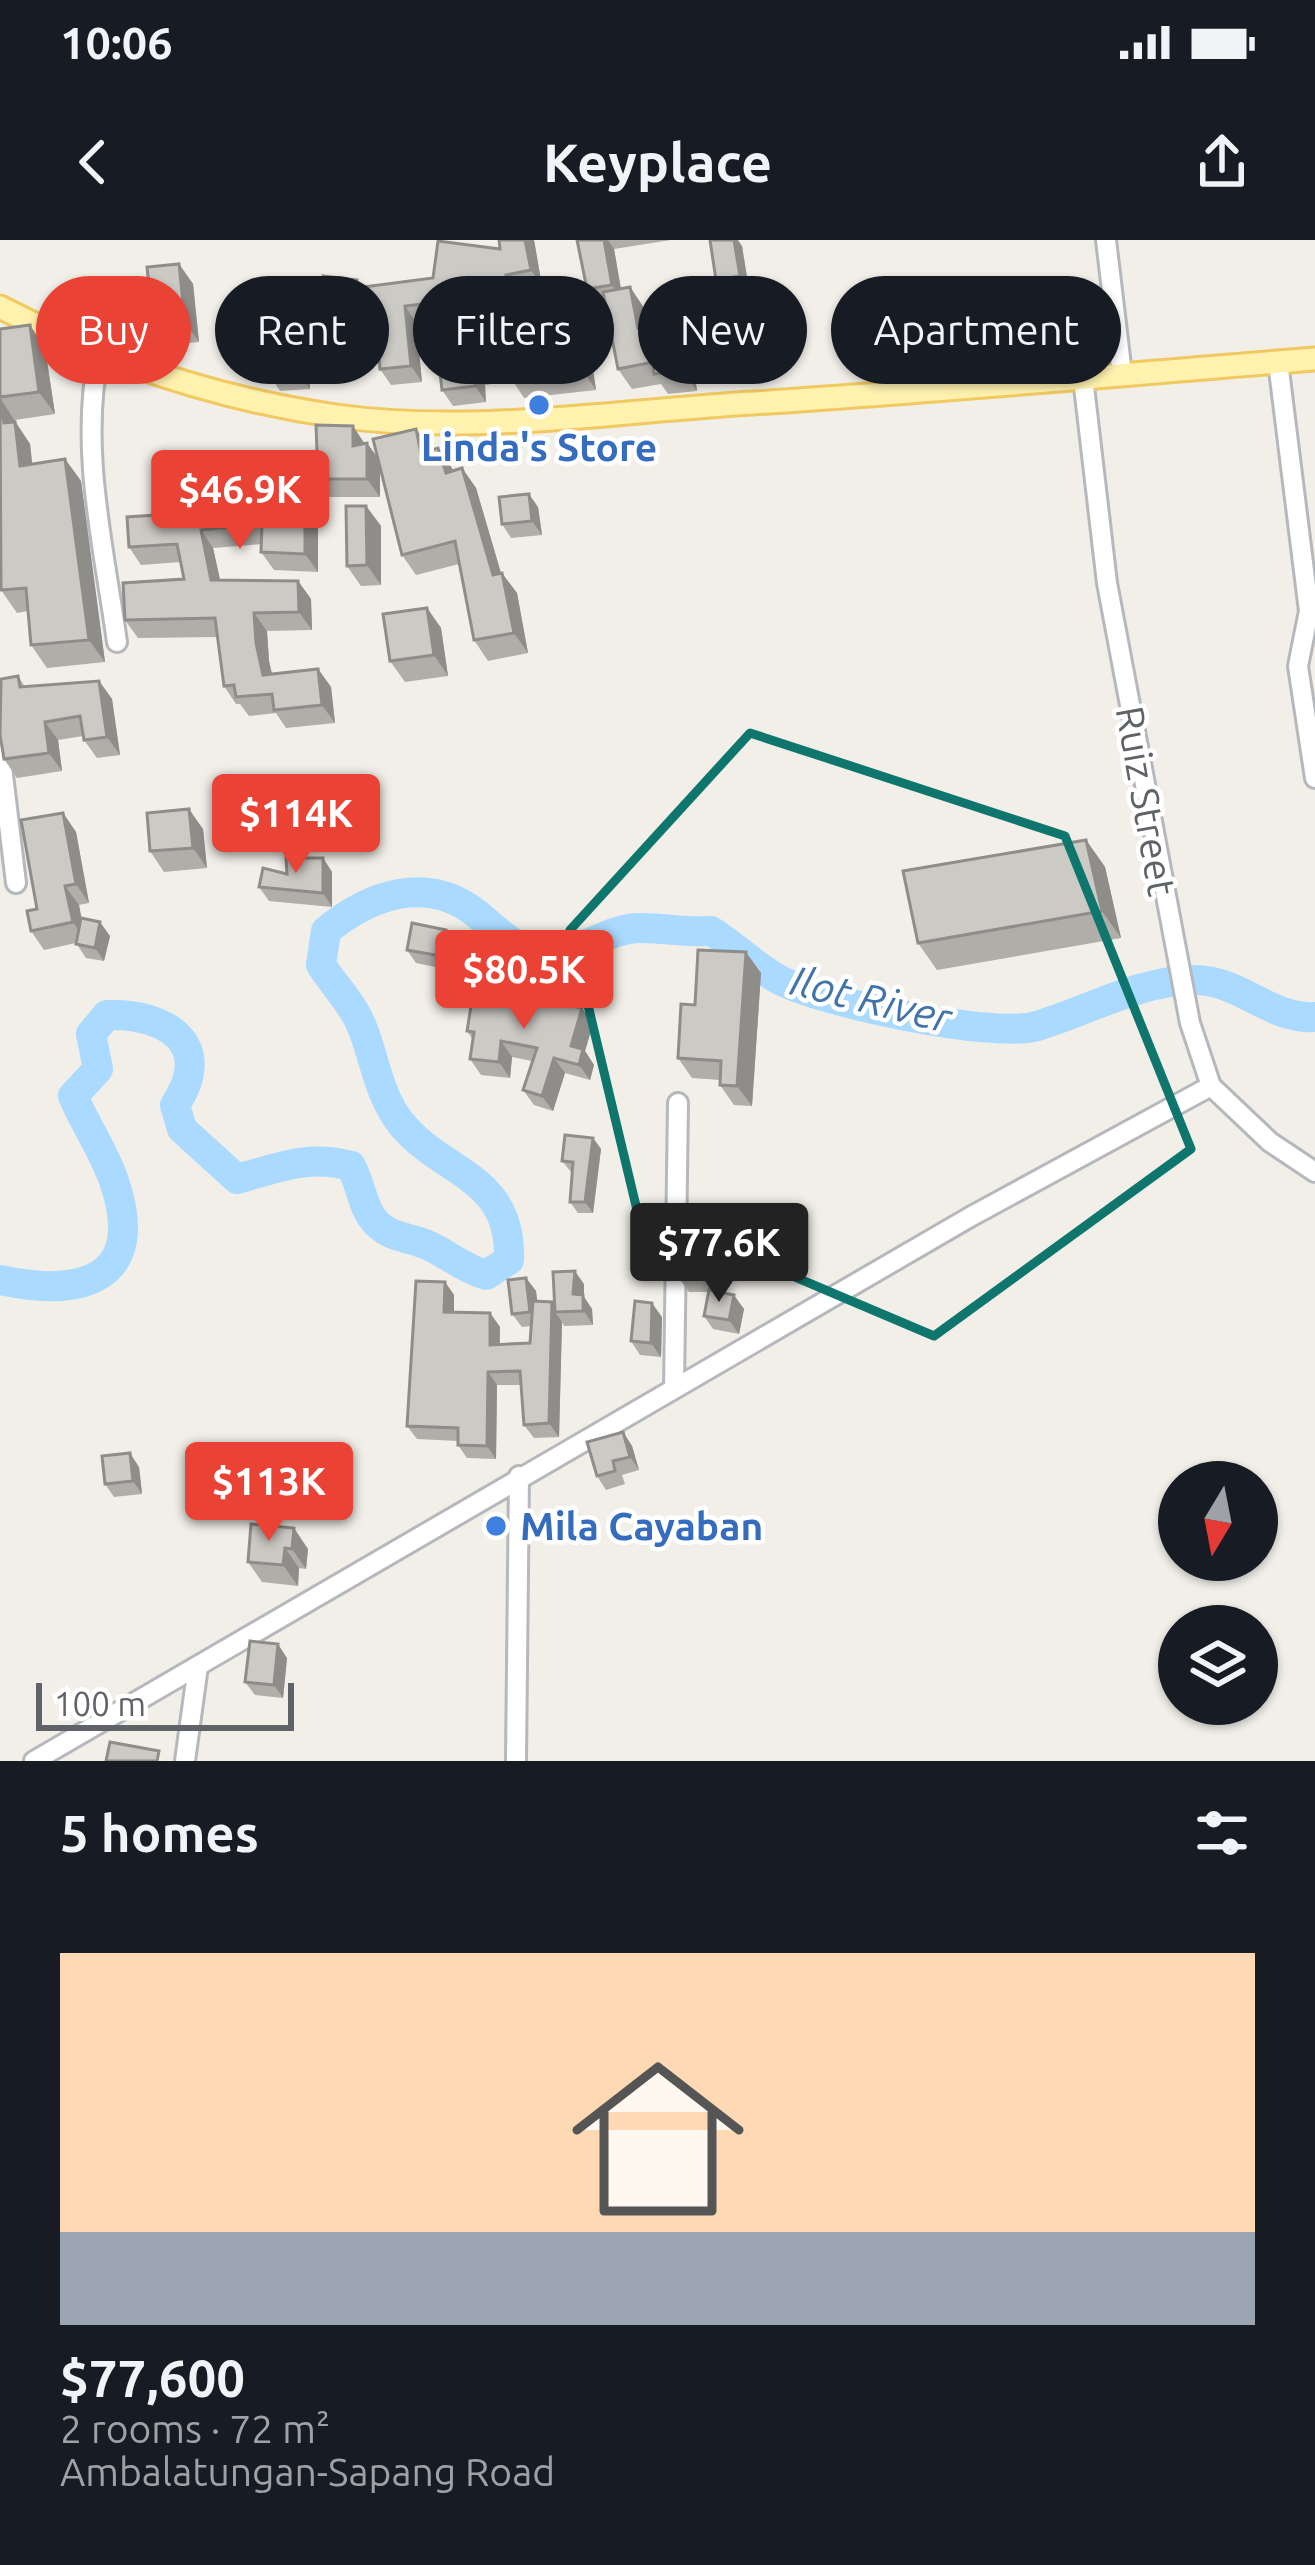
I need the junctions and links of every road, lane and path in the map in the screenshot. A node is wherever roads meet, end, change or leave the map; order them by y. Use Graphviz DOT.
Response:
graph roads {
  1 [pos="1106,240"];
  2 [pos="0,307"];
  3 [pos="36,324"];
  4 [pos="1315,359"];
  5 [pos="1278,362"];
  6 [pos="1122,374"];
  7 [pos="191,380"];
  8 [pos="92,384"];
  9 [pos="1003,384"];
  10 [pos="1083,384"];
  11 [pos="117,642"];
  12 [pos="0,750"];
  13 [pos="1315,778"];
  14 [pos="16,883"];
  15 [pos="1211,1086"];
  16 [pos="678,1103"];
  17 [pos="1315,1172"];
  18 [pos="674,1388"];
  19 [pos="519,1476"];
  20 [pos="198,1666"];
  21 [pos="34,1761"];
  22 [pos="185,1761"];
  23 [pos="516,1761"];
  1 -- 6 [label="street"];
  2 -- 3 [label="main road"];
  4 -- 5 [label="main road"];
  5 -- 6 [label="main road"];
  5 -- 13 [label="street"];
  7 -- 9 [label="main road"];
  8 -- 11 [label="street"];
  10 -- 15 [label="street, Ruiz Street"];
  12 -- 14 [label="street"];
  15 -- 17 [label="street, Ruiz Street"];
  15 -- 18 [label="street"];
  16 -- 18 [label="street"];
  18 -- 19 [label="street"];
  19 -- 20 [label="street"];
  19 -- 23 [label="street"];
  20 -- 21 [label="street"];
  20 -- 22 [label="street"];
}
